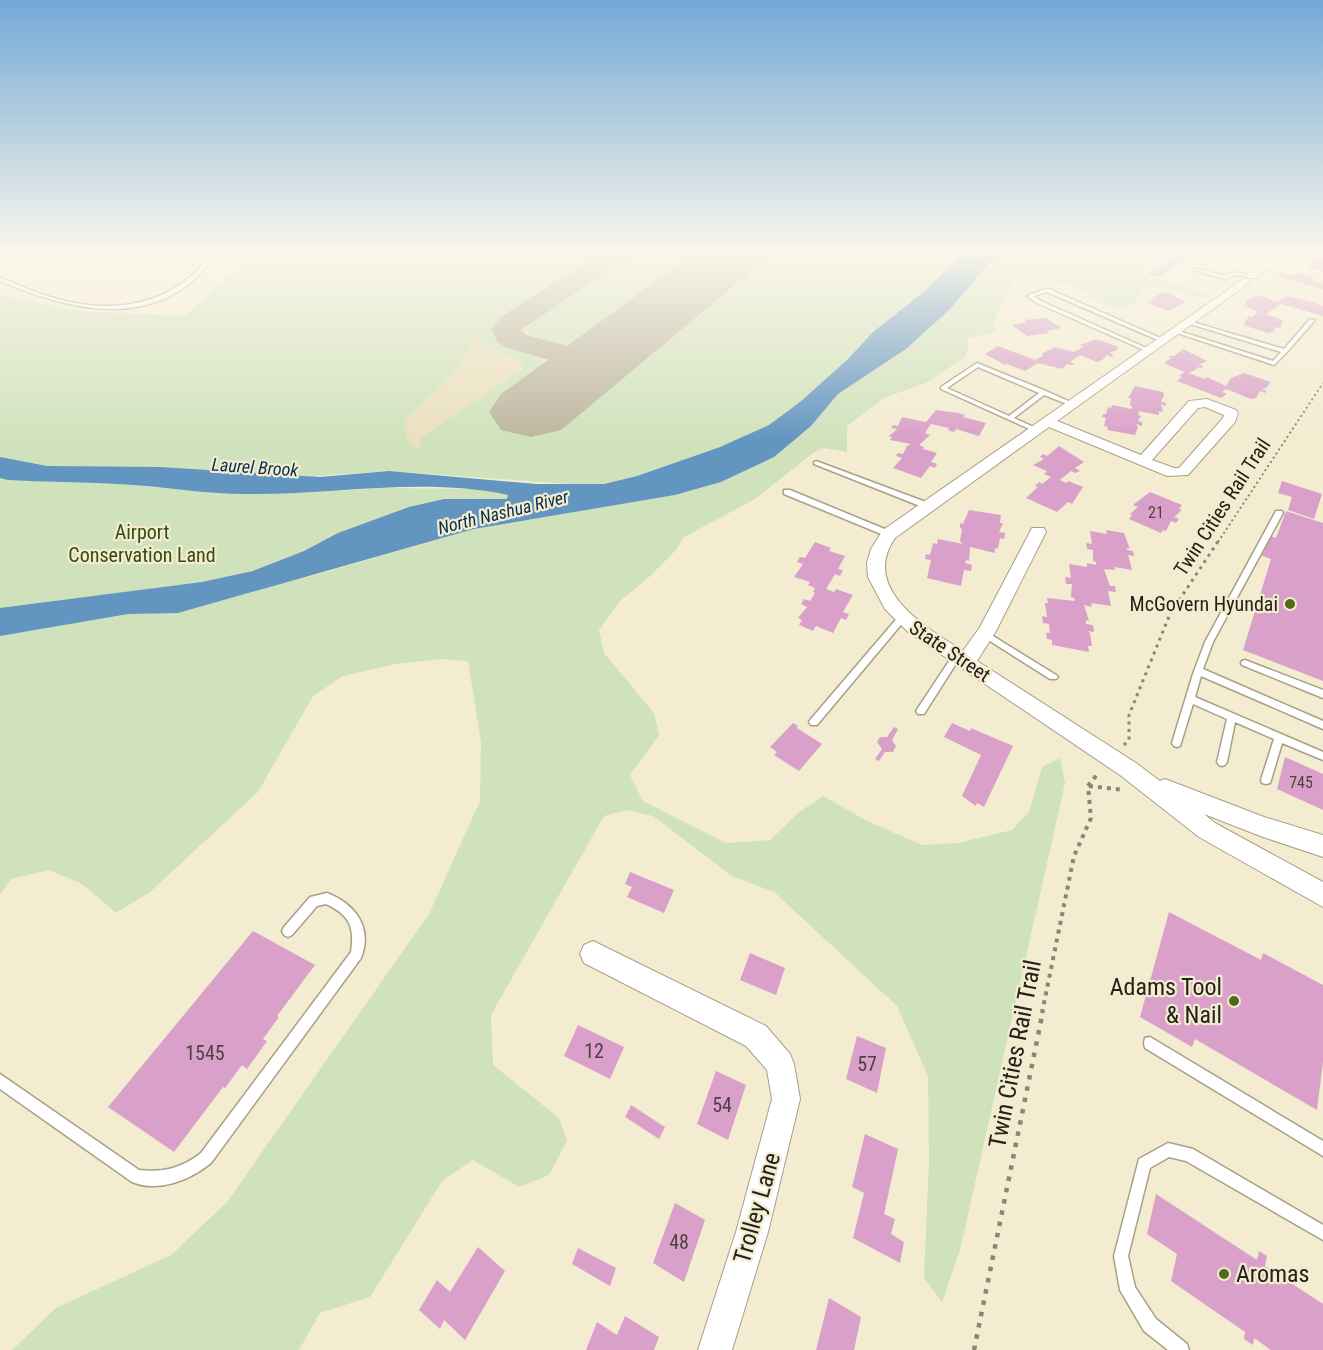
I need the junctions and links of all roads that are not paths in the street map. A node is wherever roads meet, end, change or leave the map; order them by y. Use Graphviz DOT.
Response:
graph roads {
  1 [pos="1088,315"];
  2 [pos="1113,315"];
  3 [pos="1197,315"];
  4 [pos="1312,320"];
  5 [pos="1168,336"];
  6 [pos="1285,351"];
  7 [pos="1044,392"];
  8 [pos="1072,404"];
  9 [pos="1010,418"];
  10 [pos="1042,426"];
  11 [pos="1143,461"];
  12 [pos="816,463"];
  13 [pos="787,492"];
  14 [pos="928,506"];
  15 [pos="1279,513"];
  16 [pos="1038,532"];
  17 [pos="889,534"];
  18 [pos="902,618"];
  19 [pos="985,634"];
  20 [pos="961,660"];
  21 [pos="1245,663"];
  22 [pos="1198,671"];
  23 [pos="1053,676"];
  24 [pos="1323,694"];
  25 [pos="1191,699"];
  26 [pos="921,711"];
  27 [pos="1232,716"];
  28 [pos="814,722"];
  29 [pos="1323,725"];
  30 [pos="1279,737"];
  31 [pos="1177,743"];
  32 [pos="1323,756"];
  33 [pos="1222,762"];
  34 [pos="1266,780"];
  35 [pos="1136,785"];
  36 [pos="1323,846"];
  37 [pos="1323,896"];
  38 [pos="288,931"];
  39 [pos="593,954"];
  40 [pos="1150,1043"];
  41 [pos="0,1081"];
  42 [pos="1323,1149"];
  43 [pos="1323,1233"];
  44 [pos="715,1350"];
  45 [pos="1181,1350"];
  1 -- 5 [label="lane"];
  2 -- 5 [label="lane"];
  3 -- 5 [label="street, State Street"];
  4 -- 6 [label="lane"];
  5 -- 6 [label="lane"];
  5 -- 6 [label="lane"];
  5 -- 8 [label="street, State Street"];
  7 -- 8 [label="lane"];
  7 -- 9 [label="lane"];
  7 -- 9 [label="lane"];
  8 -- 10 [label="street, State Street"];
  9 -- 10 [label="lane"];
  10 -- 11 [label="street"];
  10 -- 14 [label="street, State Street"];
  11 -- 11 [label="street"];
  12 -- 14 [label="lane"];
  13 -- 17 [label="lane"];
  14 -- 17 [label="street, State Street"];
  15 -- 22 [label="lane"];
  16 -- 19 [label="street"];
  17 -- 18 [label="street, State Street"];
  18 -- 20 [label="street, State Street"];
  18 -- 28 [label="lane"];
  19 -- 20 [label="street"];
  19 -- 23 [label="lane"];
  20 -- 26 [label="lane"];
  20 -- 35 [label="street, State Street"];
  21 -- 24 [label="lane"];
  22 -- 25 [label="lane"];
  22 -- 29 [label="lane"];
  25 -- 27 [label="lane"];
  25 -- 31 [label="lane"];
  27 -- 30 [label="lane"];
  27 -- 33 [label="lane"];
  30 -- 32 [label="lane"];
  30 -- 34 [label="lane"];
  35 -- 36 [label="street"];
  35 -- 37 [label="street, State Street"];
  38 -- 41 [label="lane"];
  39 -- 44 [label="street, Trolley Lane"];
  40 -- 42 [label="lane"];
  43 -- 45 [label="lane"];
}
